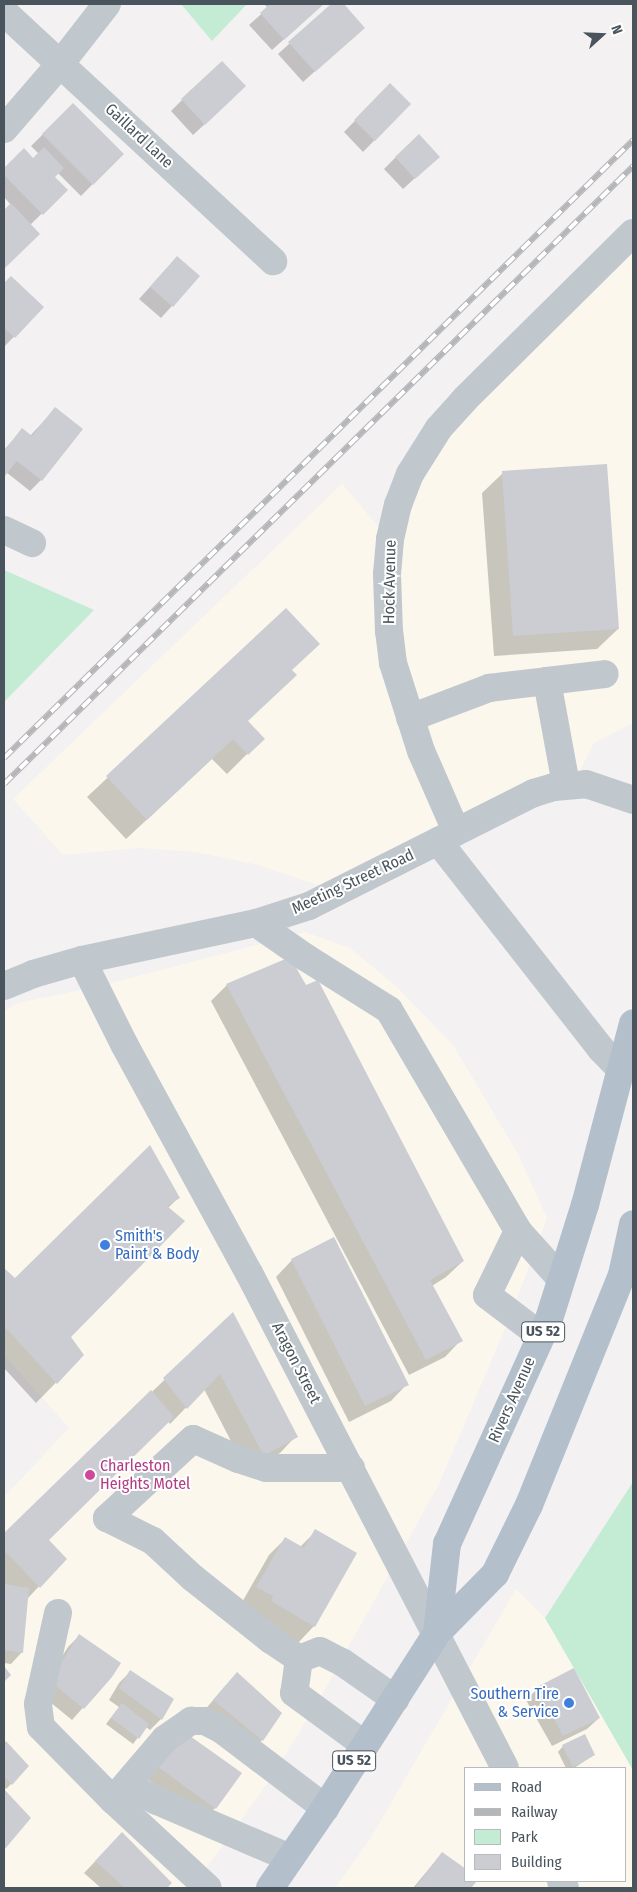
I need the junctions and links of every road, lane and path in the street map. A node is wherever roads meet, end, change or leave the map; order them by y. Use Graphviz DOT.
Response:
graph roads {
  1 [pos="107,4"];
  2 [pos="4,12"];
  3 [pos="61,63"];
  4 [pos="4,129"];
  5 [pos="633,233"];
  6 [pos="273,261"];
  7 [pos="4,530"];
  8 [pos="32,543"];
  9 [pos="605,674"];
  10 [pos="547,681"];
  11 [pos="410,718"];
  12 [pos="566,785"];
  13 [pos="633,800"];
  14 [pos="447,836"];
  15 [pos="256,922"];
  16 [pos="82,960"];
  17 [pos="4,986"];
  18 [pos="633,1023"];
  19 [pos="622,1071"];
  20 [pos="633,1224"];
  21 [pos="518,1231"];
  22 [pos="562,1279"];
  23 [pos="541,1336"];
  24 [pos="351,1468"];
  25 [pos="58,1613"];
  26 [pos="437,1633"];
  27 [pos="298,1659"];
  28 [pos="395,1699"];
  29 [pos="365,1744"];
  30 [pos="504,1767"];
  31 [pos="120,1792"];
  32 [pos="325,1808"];
  33 [pos="290,1858"];
  34 [pos="192,1883"];
  35 [pos="270,1888"];
  1 -- 3 [label="street"];
  2 -- 3 [label="street, Gaillard Lane"];
  3 -- 4 [label="street"];
  3 -- 6 [label="street, Gaillard Lane"];
  5 -- 11 [label="street, Hock Avenue"];
  7 -- 8 [label="street"];
  9 -- 10 [label="street"];
  10 -- 11 [label="street"];
  10 -- 12 [label="street"];
  11 -- 14 [label="street, Hock Avenue"];
  12 -- 13 [label="street, Meeting Street Road"];
  12 -- 14 [label="street, Meeting Street Road"];
  14 -- 15 [label="street, Meeting Street Road"];
  14 -- 19 [label="street, Hock Avenue"];
  15 -- 16 [label="street, Meeting Street Road"];
  15 -- 21 [label="street"];
  16 -- 17 [label="street, Meeting Street Road"];
  16 -- 24 [label="street, Aragon Street"];
  18 -- 19 [label="main road, Rivers Avenue / US 52"];
  19 -- 22 [label="main road, Rivers Avenue / US 52"];
  20 -- 26 [label="main road, Rivers Avenue / US 52"];
  21 -- 22 [label="street"];
  21 -- 23 [label="street"];
  22 -- 23 [label="main road, Rivers Avenue / US 52"];
  23 -- 26 [label="main road, Rivers Avenue / US 52"];
  24 -- 26 [label="street, Aragon Street"];
  24 -- 27 [label="street"];
  25 -- 31 [label="street"];
  26 -- 28 [label="main road, Rivers Avenue / US 52"];
  26 -- 30 [label="street, Aragon Street"];
  27 -- 28 [label="street"];
  27 -- 29 [label="street"];
  28 -- 29 [label="main road, Rivers Avenue / US 52"];
  29 -- 32 [label="main road, Rivers Avenue / US 52"];
  31 -- 32 [label="street"];
  31 -- 33 [label="street"];
  31 -- 34 [label="street"];
  32 -- 33 [label="main road, Rivers Avenue / US 52"];
  33 -- 35 [label="main road, Rivers Avenue / US 52"];
}
